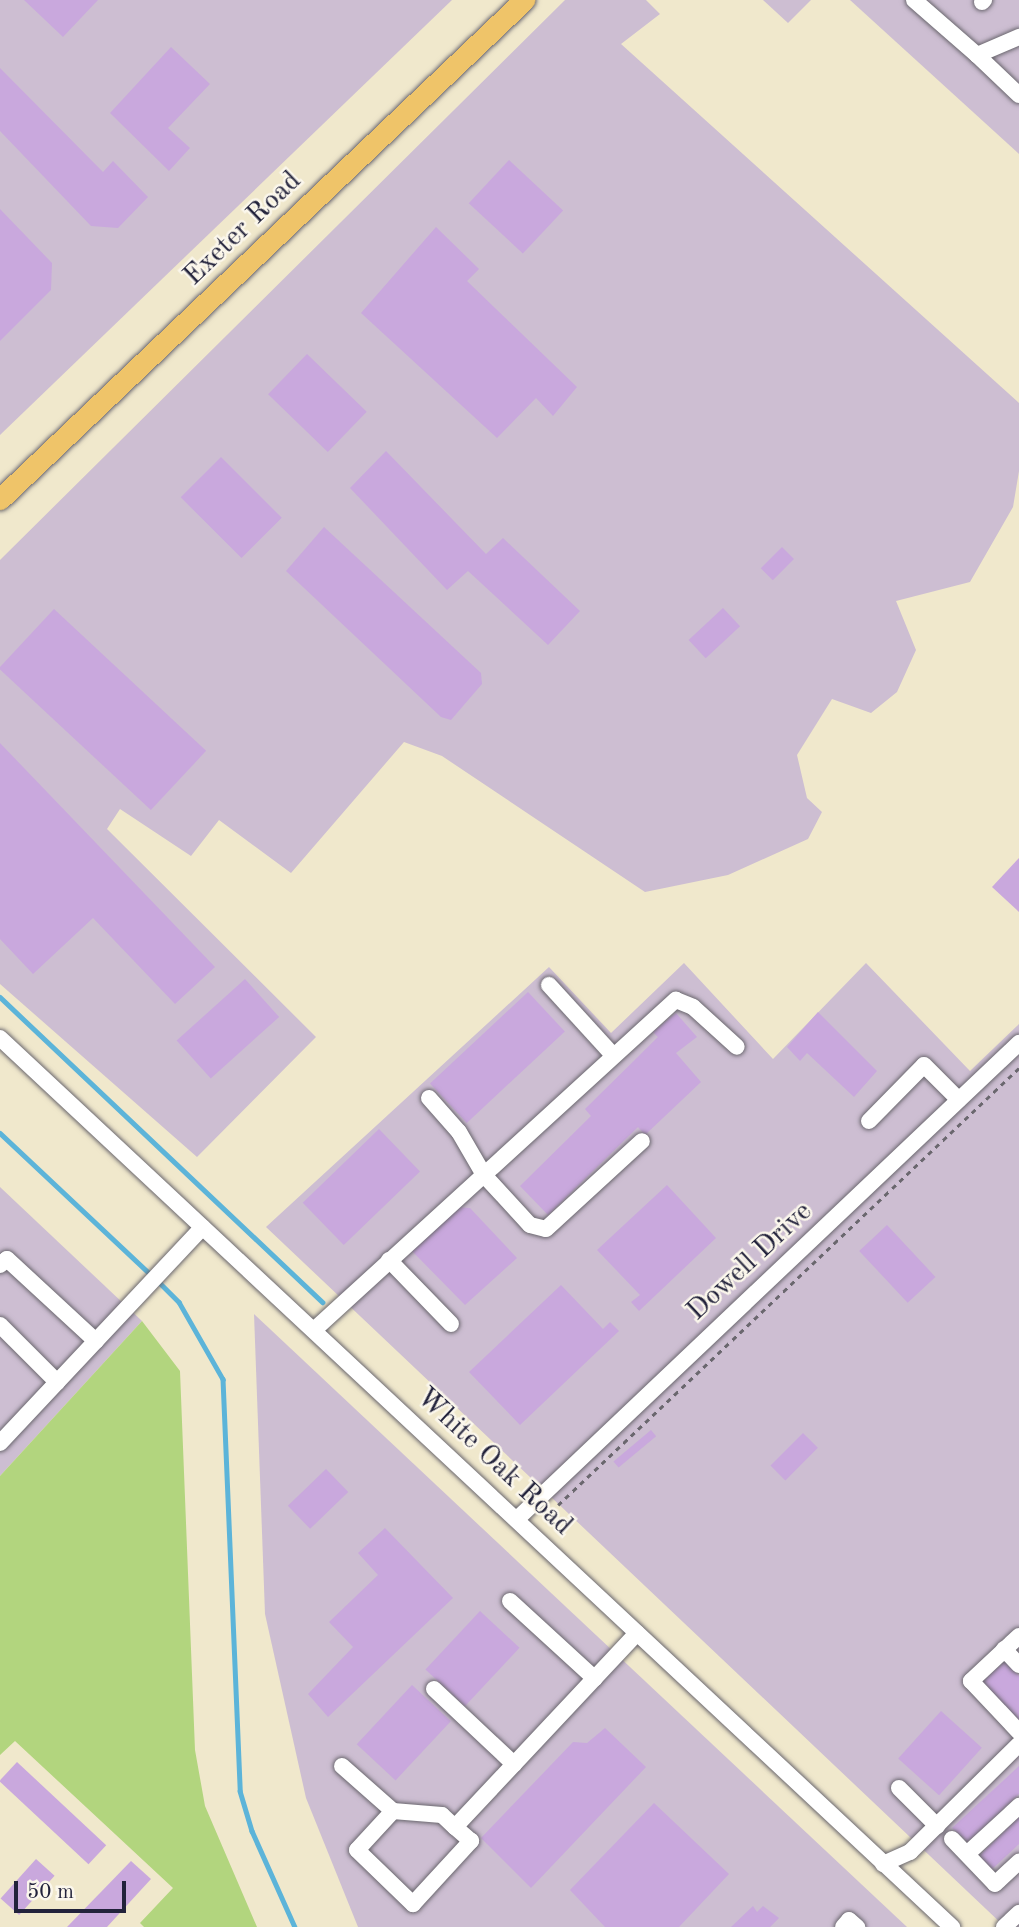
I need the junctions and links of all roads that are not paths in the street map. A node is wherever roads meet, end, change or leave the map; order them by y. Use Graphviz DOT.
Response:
graph roads {
  1 [pos="524,0"];
  2 [pos="914,0"];
  3 [pos="1019,37"];
  4 [pos="977,55"];
  5 [pos="1019,95"];
  6 [pos="0,499"];
  7 [pos="549,985"];
  8 [pos="0,1038"];
  9 [pos="1019,1043"];
  10 [pos="737,1047"];
  11 [pos="612,1054"];
  12 [pos="429,1098"];
  13 [pos="958,1100"];
  14 [pos="869,1121"];
  15 [pos="642,1141"];
  16 [pos="484,1175"];
  17 [pos="203,1227"];
  18 [pos="389,1260"];
  19 [pos="0,1265"];
  20 [pos="451,1324"];
  21 [pos="0,1325"];
  22 [pos="314,1330"];
  23 [pos="96,1341"];
  24 [pos="57,1382"];
  25 [pos="0,1443"];
  26 [pos="517,1519"];
  27 [pos="510,1601"];
  28 [pos="637,1633"];
  29 [pos="1019,1636"];
  30 [pos="1004,1649"];
  31 [pos="1019,1665"];
  32 [pos="594,1679"];
  33 [pos="434,1689"];
  34 [pos="1019,1732"];
  35 [pos="1019,1744"];
  36 [pos="514,1764"];
  37 [pos="342,1766"];
  38 [pos="899,1788"];
  39 [pos="1019,1805"];
  40 [pos="393,1811"];
  41 [pos="937,1826"];
  42 [pos="455,1827"];
  43 [pos="952,1839"];
  44 [pos="967,1854"];
  45 [pos="1019,1862"];
  46 [pos="883,1864"];
  47 [pos="1019,1913"];
  48 [pos="843,1927"];
  49 [pos="857,1927"];
  50 [pos="951,1927"];
  51 [pos="1004,1927"];
  1 -- 6 [label="main road, Exeter Road"];
  2 -- 4 [label="street"];
  3 -- 4 [label="street"];
  4 -- 5 [label="street"];
  7 -- 11 [label="street"];
  8 -- 17 [label="street, White Oak Road"];
  9 -- 13 [label="street, Dowell Drive"];
  10 -- 11 [label="street"];
  11 -- 16 [label="street"];
  12 -- 16 [label="street"];
  13 -- 14 [label="street"];
  13 -- 26 [label="street, Dowell Drive"];
  15 -- 16 [label="street"];
  16 -- 18 [label="street"];
  17 -- 22 [label="street, White Oak Road"];
  17 -- 23 [label="street"];
  18 -- 20 [label="street"];
  18 -- 22 [label="street"];
  19 -- 23 [label="street"];
  21 -- 24 [label="street"];
  22 -- 26 [label="street, White Oak Road"];
  23 -- 24 [label="street"];
  24 -- 25 [label="street"];
  26 -- 28 [label="street, White Oak Road"];
  27 -- 32 [label="street"];
  28 -- 32 [label="street"];
  28 -- 46 [label="street, White Oak Road"];
  29 -- 30 [label="street"];
  30 -- 31 [label="street"];
  30 -- 34 [label="street"];
  32 -- 36 [label="street"];
  33 -- 36 [label="street"];
  35 -- 41 [label="street"];
  36 -- 42 [label="street"];
  37 -- 40 [label="street"];
  38 -- 41 [label="street"];
  39 -- 44 [label="street"];
  40 -- 42 [label="street"];
  40 -- 42 [label="street"];
  41 -- 46 [label="street"];
  43 -- 44 [label="street"];
  44 -- 45 [label="street"];
  46 -- 50 [label="street, White Oak Road"];
  47 -- 51 [label="street"];
  48 -- 49 [label="street"];
}
